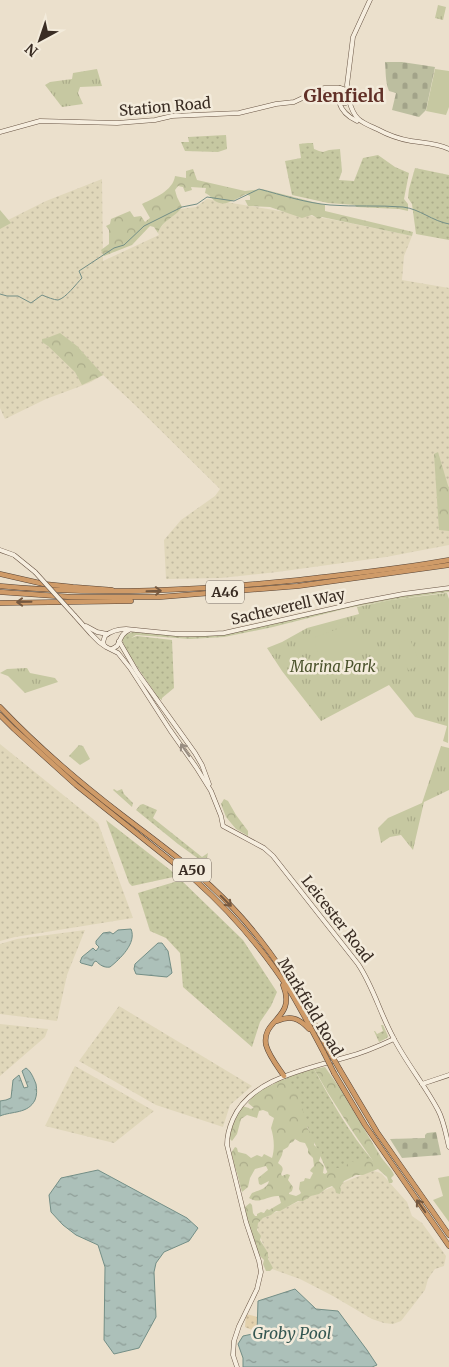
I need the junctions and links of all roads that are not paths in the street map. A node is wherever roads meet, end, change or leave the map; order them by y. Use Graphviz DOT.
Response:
graph roads {
  1 [pos="370,0"];
  2 [pos="348,82"];
  3 [pos="330,88"];
  4 [pos="340,88"];
  5 [pos="336,92"];
  6 [pos="348,92"];
  7 [pos="349,100"];
  8 [pos="340,102"];
  9 [pos="351,109"];
  10 [pos="352,118"];
  11 [pos="362,122"];
  12 [pos="0,132"];
  13 [pos="449,149"];
  14 [pos="0,550"];
  15 [pos="449,560"];
  16 [pos="449,565"];
  17 [pos="0,574"];
  18 [pos="0,586"];
  19 [pos="449,588"];
  20 [pos="0,592"];
  21 [pos="129,592"];
  22 [pos="160,597"];
  23 [pos="0,603"];
  24 [pos="84,625"];
  25 [pos="132,629"];
  26 [pos="108,634"];
  27 [pos="119,641"];
  28 [pos="104,645"];
  29 [pos="112,649"];
  30 [pos="0,707"];
  31 [pos="0,717"];
  32 [pos="202,765"];
  33 [pos="196,767"];
  34 [pos="203,772"];
  35 [pos="278,974"];
  36 [pos="275,1022"];
  37 [pos="314,1034"];
  38 [pos="394,1039"];
  39 [pos="337,1071"];
  40 [pos="449,1075"];
  41 [pos="284,1076"];
  42 [pos="422,1084"];
  43 [pos="449,1147"];
  44 [pos="449,1235"];
  45 [pos="449,1246"];
  46 [pos="237,1367"];
  1 -- 2 [label="street"];
  2 -- 4 [label="street"];
  2 -- 6 [label="street"];
  3 -- 4 [label="street, Station Road"];
  3 -- 5 [label="street"];
  3 -- 12 [label="street, Station Road"];
  4 -- 5 [label="street"];
  4 -- 6 [label="street"];
  5 -- 8 [label="street"];
  6 -- 7 [label="street"];
  7 -- 8 [label="street"];
  7 -- 9 [label="street"];
  8 -- 10 [label="street"];
  9 -- 10 [label="street"];
  9 -- 11 [label="street"];
  10 -- 11 [label="street"];
  11 -- 13 [label="street"];
  14 -- 24 [label="street, bridge"];
  21 -- 15 [label="highway, A46, one-way"];
  16 -- 22 [label="highway, A46"];
  17 -- 21 [label="highway"];
  18 -- 21 [label="highway, A46"];
  19 -- 25 [label="street, Sacheverell Way"];
  20 -- 22 [label="highway, A46"];
  22 -- 23 [label="highway, one-way"];
  24 -- 26 [label="street"];
  24 -- 28 [label="street"];
  25 -- 26 [label="street, Sacheverell Way"];
  25 -- 27 [label="street"];
  26 -- 27 [label="street"];
  26 -- 28 [label="street"];
  27 -- 29 [label="street"];
  27 -- 32 [label="street, Leicester Road"];
  28 -- 29 [label="street"];
  33 -- 29 [label="street, Leicester Road, one-way"];
  30 -- 39 [label="highway, Markfield Road / A50, one-way, bridge"];
  31 -- 35 [label="highway, Markfield Road / A50"];
  32 -- 33 [label="street"];
  32 -- 34 [label="street, Leicester Road"];
  33 -- 34 [label="street, Leicester Road"];
  34 -- 38 [label="street, Leicester Road"];
  35 -- 36 [label="highway"];
  35 -- 37 [label="highway, Markfield Road / A50"];
  36 -- 37 [label="highway"];
  36 -- 41 [label="highway"];
  37 -- 39 [label="highway, Markfield Road / A50, bridge"];
  38 -- 41 [label="street"];
  38 -- 42 [label="street, Leicester Road"];
  39 -- 44 [label="highway, Markfield Road / A50"];
  45 -- 39 [label="highway, Markfield Road / A50, one-way"];
  40 -- 42 [label="street"];
  41 -- 46 [label="street"];
  42 -- 43 [label="street"];
}
